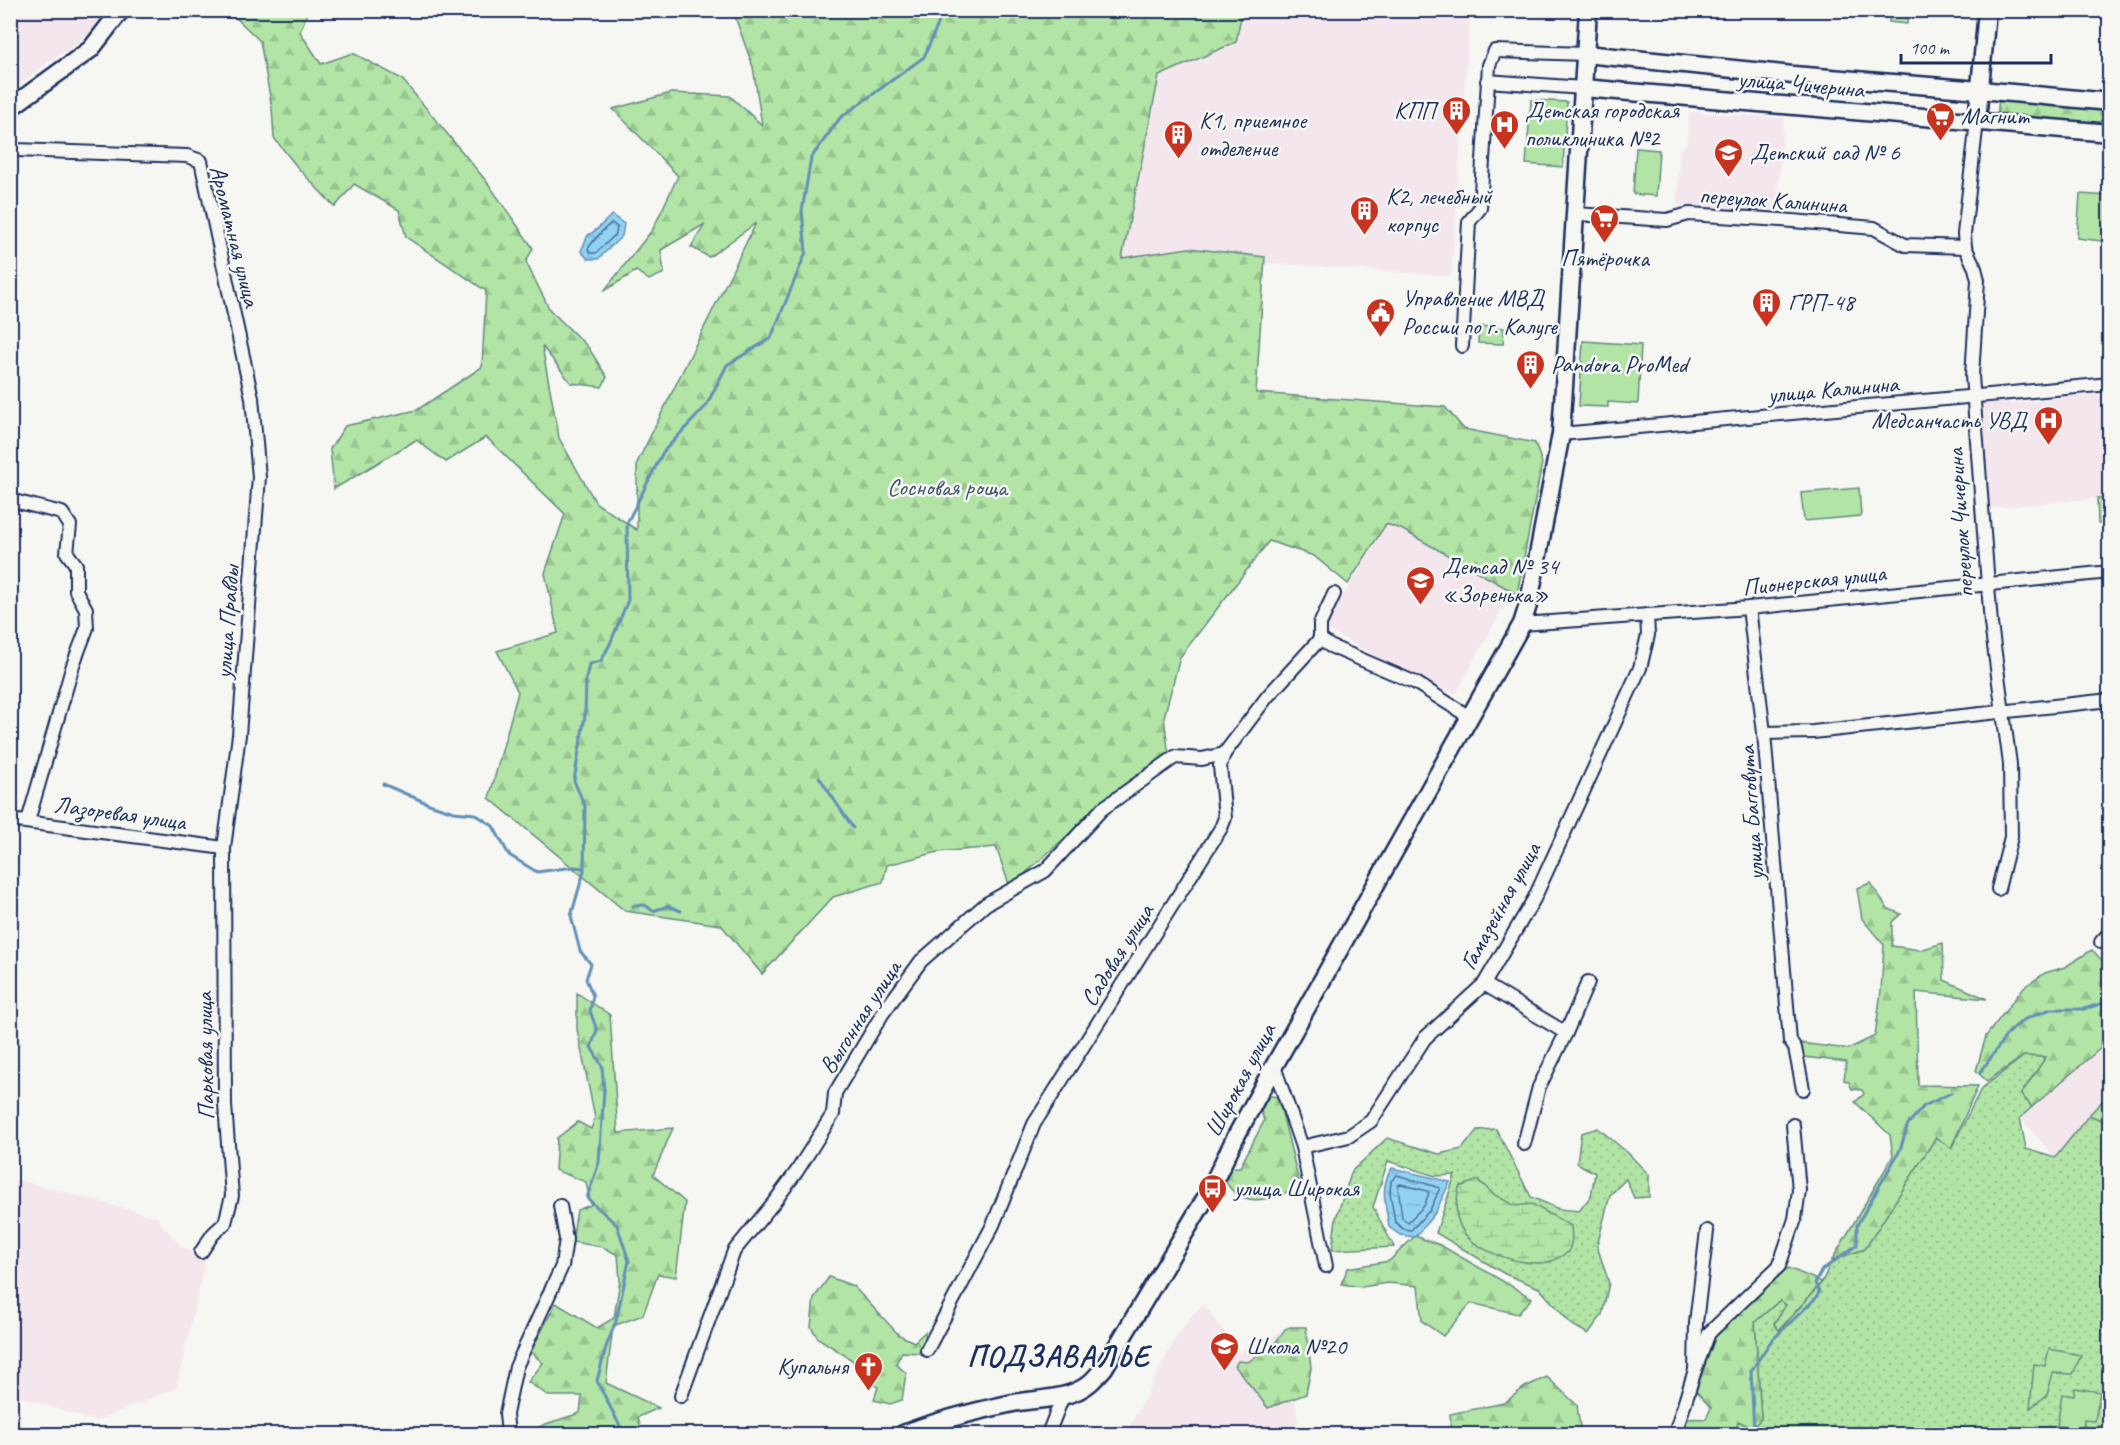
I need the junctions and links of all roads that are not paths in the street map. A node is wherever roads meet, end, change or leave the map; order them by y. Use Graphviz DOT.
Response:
graph roads {
  1 [pos="121,10"];
  2 [pos="1588,10"];
  3 [pos="1987,10"];
  4 [pos="1586,54"];
  5 [pos="1488,81"];
  6 [pos="1583,88"];
  7 [pos="1980,90"];
  8 [pos="2109,102"];
  9 [pos="10,108"];
  10 [pos="1977,122"];
  11 [pos="2109,133"];
  12 [pos="10,148"];
  13 [pos="1575,214"];
  14 [pos="1965,247"];
  15 [pos="1462,346"];
  16 [pos="2109,384"];
  17 [pos="1974,397"];
  18 [pos="252,398"];
  19 [pos="1561,434"];
  20 [pos="10,500"];
  21 [pos="2109,572"];
  22 [pos="1988,584"];
  23 [pos="1334,594"];
  24 [pos="1749,608"];
  25 [pos="1647,615"];
  26 [pos="1522,624"];
  27 [pos="1320,639"];
  28 [pos="2109,700"];
  29 [pos="2002,713"];
  30 [pos="1471,718"];
  31 [pos="1764,733"];
  32 [pos="1224,754"];
  33 [pos="10,820"];
  34 [pos="28,821"];
  35 [pos="224,848"];
  36 [pos="1998,889"];
  37 [pos="2109,932"];
  38 [pos="2101,942"];
  39 [pos="1588,982"];
  40 [pos="1484,984"];
  41 [pos="1566,1033"];
  42 [pos="1274,1066"];
  43 [pos="1803,1089"];
  44 [pos="1793,1125"];
  45 [pos="1524,1144"];
  46 [pos="1302,1148"];
  47 [pos="560,1206"];
  48 [pos="1707,1231"];
  49 [pos="201,1252"];
  50 [pos="1326,1266"];
  51 [pos="927,1350"];
  52 [pos="1695,1370"];
  53 [pos="681,1396"];
  54 [pos="1063,1396"];
  55 [pos="508,1434"];
  56 [pos="903,1434"];
  57 [pos="1048,1434"];
  58 [pos="1675,1434"];
  1 -- 9 [label="street"];
  2 -- 4 [label="street, Широкая улица"];
  3 -- 7 [label="street, переулок Чичерина"];
  4 -- 5 [label="street, улица Чичерина"];
  4 -- 6 [label="street, Широкая улица"];
  4 -- 7 [label="street, улица Чичерина"];
  5 -- 6 [label="street, улица Чичерина"];
  5 -- 15 [label="street"];
  6 -- 10 [label="street, улица Чичерина"];
  6 -- 13 [label="street, Широкая улица"];
  7 -- 8 [label="street, улица Чичерина"];
  7 -- 10 [label="street, переулок Чичерина"];
  10 -- 11 [label="street, улица Чичерина"];
  10 -- 14 [label="street, переулок Чичерина"];
  12 -- 18 [label="street, Ароматная улица"];
  13 -- 14 [label="street, переулок Калинина"];
  13 -- 19 [label="street, Широкая улица"];
  14 -- 17 [label="street, переулок Чичерина"];
  16 -- 17 [label="street, улица Калинина"];
  17 -- 19 [label="street, улица Калинина"];
  17 -- 22 [label="street, переулок Чичерина"];
  18 -- 35 [label="street, улица Правды"];
  19 -- 26 [label="street, Широкая улица"];
  20 -- 34 [label="street"];
  21 -- 22 [label="street, Пионерская улица"];
  22 -- 24 [label="street, Пионерская улица"];
  22 -- 29 [label="street, переулок Чичерина"];
  23 -- 27 [label="street"];
  24 -- 25 [label="street, Пионерская улица"];
  24 -- 31 [label="street"];
  25 -- 26 [label="street, Пионерская улица"];
  25 -- 40 [label="street, Гамазейная улица"];
  26 -- 30 [label="street, Широкая улица"];
  27 -- 30 [label="street"];
  27 -- 32 [label="street"];
  28 -- 29 [label="street, улица Багговута"];
  29 -- 31 [label="street, улица Багговута"];
  29 -- 36 [label="street, переулок Чичерина"];
  30 -- 42 [label="street, Широкая улица"];
  31 -- 43 [label="street, улица Багговута"];
  32 -- 51 [label="street, Садовая улица"];
  32 -- 53 [label="street, Выгонная улица"];
  33 -- 34 [label="street, Лазоревая улица"];
  34 -- 35 [label="street, Лазоревая улица"];
  35 -- 49 [label="street, Парковая улица"];
  37 -- 38 [label="street"];
  39 -- 41 [label="street"];
  40 -- 41 [label="street"];
  40 -- 46 [label="street, Гамазейная улица"];
  41 -- 45 [label="street"];
  42 -- 46 [label="street"];
  42 -- 54 [label="street, Широкая улица"];
  44 -- 52 [label="street"];
  46 -- 50 [label="street"];
  47 -- 55 [label="street"];
  48 -- 52 [label="street"];
  52 -- 58 [label="street"];
  54 -- 56 [label="street, Широкая улица"];
  54 -- 57 [label="street"];
}
